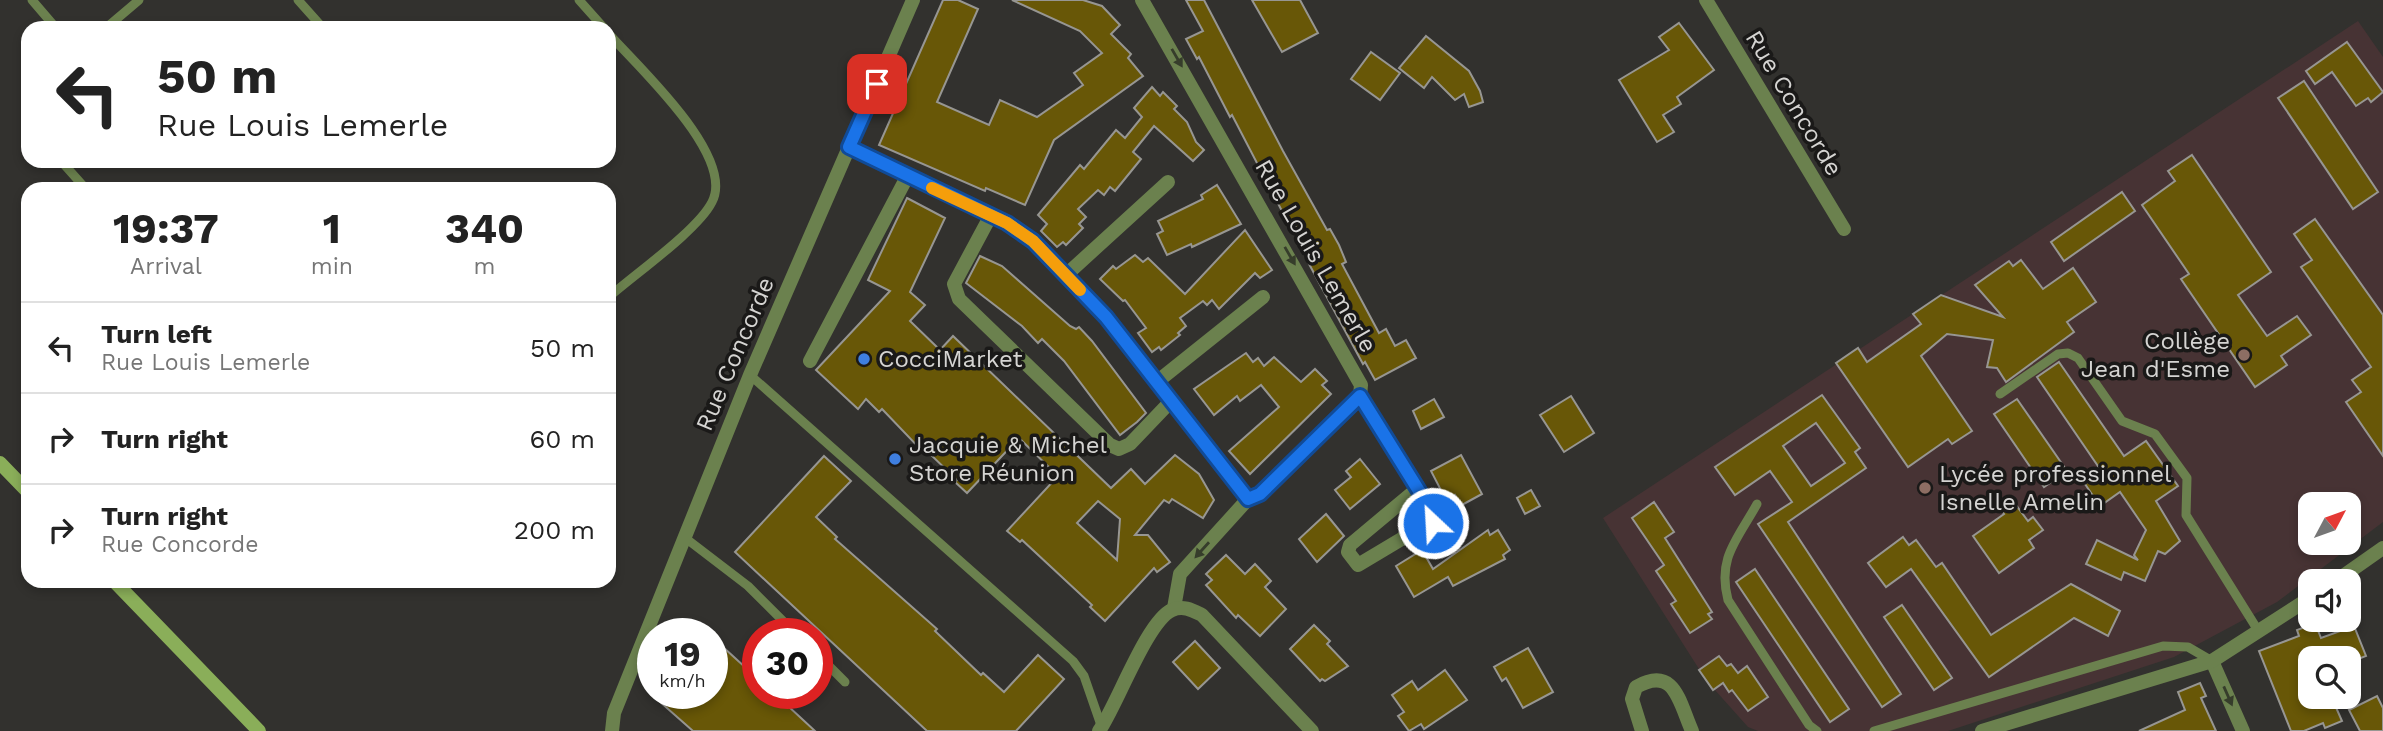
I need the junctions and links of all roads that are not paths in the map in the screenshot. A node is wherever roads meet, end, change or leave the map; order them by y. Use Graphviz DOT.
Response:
graph roads {
  1 [pos="32,0"];
  2 [pos="139,0"];
  3 [pos="298,0"];
  4 [pos="579,0"];
  5 [pos="913,0"];
  6 [pos="1142,0"];
  7 [pos="1706,0"];
  8 [pos="51,21"];
  9 [pos="114,21"];
  10 [pos="317,21"];
  11 [pos="598,21"];
  12 [pos="616,42"];
  13 [pos="849,147"];
  14 [pos="67,168"];
  15 [pos="907,177"];
  16 [pos="80,182"];
  17 [pos="1168,182"];
  18 [pos="991,215"];
  19 [pos="1844,229"];
  20 [pos="1066,275"];
  21 [pos="616,291"];
  22 [pos="1263,297"];
  23 [pos="810,361"];
  24 [pos="750,375"];
  25 [pos="1158,381"];
  26 [pos="2000,394"];
  27 [pos="1360,396"];
  28 [pos="1172,400"];
  29 [pos="0,463"];
  30 [pos="21,485"];
  31 [pos="1417,489"];
  32 [pos="1248,499"];
  33 [pos="1757,504"];
  34 [pos="684,537"];
  35 [pos="2383,548"];
  36 [pos="2353,569"];
  37 [pos="121,588"];
  38 [pos="2298,606"];
  39 [pos="1174,608"];
  40 [pos="780,618"];
  41 [pos="2259,632"];
  42 [pos="2212,661"];
  43 [pos="833,670"];
  44 [pos="845,682"];
  45 [pos="1101,729"];
  46 [pos="259,731"];
  47 [pos="612,731"];
  48 [pos="1312,731"];
  49 [pos="1642,731"];
  50 [pos="1692,731"];
  51 [pos="1817,731"];
  52 [pos="1874,731"];
  53 [pos="1982,731"];
  54 [pos="2243,731"];
  1 -- 8 [label="lane"];
  2 -- 9 [label="lane"];
  3 -- 10 [label="lane"];
  4 -- 11 [label="lane"];
  5 -- 13 [label="street, Rue Concorde"];
  6 -- 27 [label="street, Rue Louis Lemerle, one-way"];
  7 -- 19 [label="street, Rue Concorde"];
  12 -- 21 [label="lane"];
  13 -- 15 [label="street"];
  13 -- 24 [label="street, Rue Concorde"];
  14 -- 16 [label="lane"];
  15 -- 18 [label="street"];
  15 -- 23 [label="street"];
  17 -- 20 [label="street"];
  18 -- 20 [label="street"];
  18 -- 28 [label="street"];
  20 -- 25 [label="street"];
  22 -- 25 [label="street"];
  24 -- 34 [label="street, Rue Concorde"];
  24 -- 45 [label="lane"];
  25 -- 28 [label="street"];
  26 -- 41 [label="lane"];
  27 -- 31 [label="street, Rue Louis Lemerle"];
  27 -- 32 [label="street"];
  28 -- 32 [label="street"];
  29 -- 30 [label="main road"];
  31 -- 31 [label="street, Rue Louis Lemerle"];
  32 -- 39 [label="street, one-way"];
  33 -- 51 [label="lane"];
  34 -- 40 [label="lane"];
  34 -- 47 [label="street, Rue Concorde"];
  35 -- 36 [label="street"];
  37 -- 46 [label="main road"];
  38 -- 41 [label="street"];
  39 -- 45 [label="street"];
  39 -- 48 [label="street"];
  41 -- 42 [label="street"];
  42 -- 52 [label="lane"];
  42 -- 53 [label="street"];
  42 -- 54 [label="street, one-way"];
  43 -- 44 [label="lane"];
  49 -- 50 [label="street"];
}
